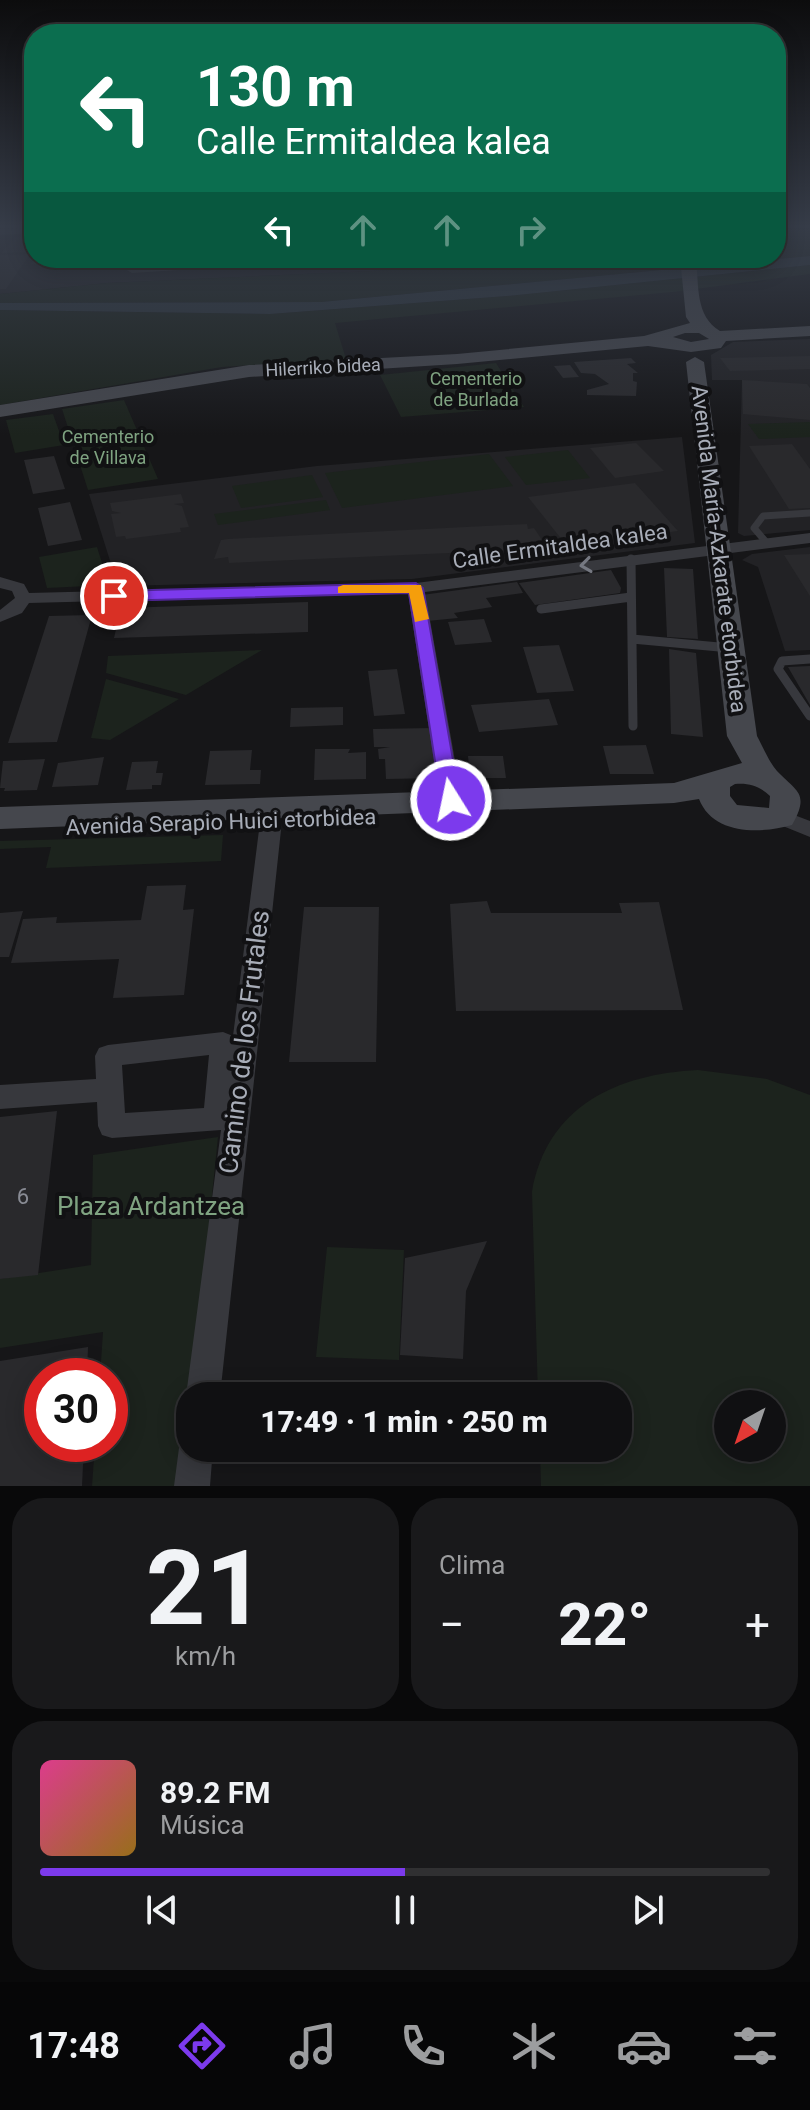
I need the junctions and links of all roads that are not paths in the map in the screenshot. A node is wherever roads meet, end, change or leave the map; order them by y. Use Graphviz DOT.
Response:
graph roads {
  1 [pos="688,296"];
  2 [pos="810,331"];
  3 [pos="685,341"];
  4 [pos="0,411"];
  5 [pos="810,513"];
  6 [pos="810,538"];
  7 [pos="767,543"];
  8 [pos="719,548"];
  9 [pos="631,559"];
  10 [pos="0,581"];
  11 [pos="416,588"];
  12 [pos="631,597"];
  13 [pos="24,598"];
  14 [pos="541,609"];
  15 [pos="0,617"];
  16 [pos="632,639"];
  17 [pos="732,649"];
  18 [pos="810,659"];
  19 [pos="810,716"];
  20 [pos="633,726"];
  21 [pos="742,736"];
  22 [pos="722,779"];
  23 [pos="810,787"];
  24 [pos="451,800"];
  25 [pos="789,804"];
  26 [pos="728,814"];
  27 [pos="0,818"];
  28 [pos="0,829"];
  29 [pos="270,830"];
  30 [pos="111,1089"];
  31 [pos="0,1097"];
  32 [pos="205,1382"];
  33 [pos="195,1462"];
  34 [pos="192,1486"];
  1 -- 3 [label="main road, Avenida María-Azkarate etorbidea"];
  2 -- 3 [label="main road, Hilerriko bidea"];
  3 -- 4 [label="main road, Hilerriko bidea"];
  3 -- 8 [label="main road, Avenida María-Azkarate etorbidea"];
  5 -- 7 [label="lane"];
  6 -- 7 [label="street, Calle Ermitaldea kalea"];
  7 -- 8 [label="street, Calle Ermitaldea kalea"];
  8 -- 9 [label="street, Calle Ermitaldea kalea"];
  8 -- 17 [label="main road, Avenida María-Azkarate etorbidea"];
  9 -- 11 [label="street, Calle Ermitaldea kalea, one-way"];
  9 -- 12 [label="lane"];
  10 -- 13 [label="street"];
  11 -- 13 [label="street, Calle Ermitaldea kalea"];
  11 -- 24 [label="street"];
  12 -- 14 [label="lane"];
  12 -- 16 [label="lane"];
  13 -- 15 [label="street"];
  16 -- 17 [label="lane"];
  16 -- 20 [label="lane"];
  17 -- 21 [label="main road, Avenida María-Azkarate etorbidea"];
  18 -- 19 [label="lane"];
  21 -- 22 [label="main road, Avenida María-Azkarate etorbidea"];
  21 -- 25 [label="main road, Avenida María-Azkarate etorbidea"];
  22 -- 24 [label="main road, Avenida Serapio Huici etorbidea"];
  22 -- 25 [label="main road, Avenida Serapio Huici etorbidea"];
  22 -- 26 [label="main road"];
  23 -- 25 [label="main road"];
  24 -- 27 [label="main road, Avenida Serapio Huici etorbidea"];
  25 -- 26 [label="main road, Avenida Serapio Huici etorbidea"];
  26 -- 28 [label="main road, Avenida Serapio Huici etorbidea"];
  29 -- 32 [label="street, Camino de los Frutales"];
  30 -- 30 [label="street"];
  30 -- 31 [label="street"];
  33 -- 34 [label="street"];
}
